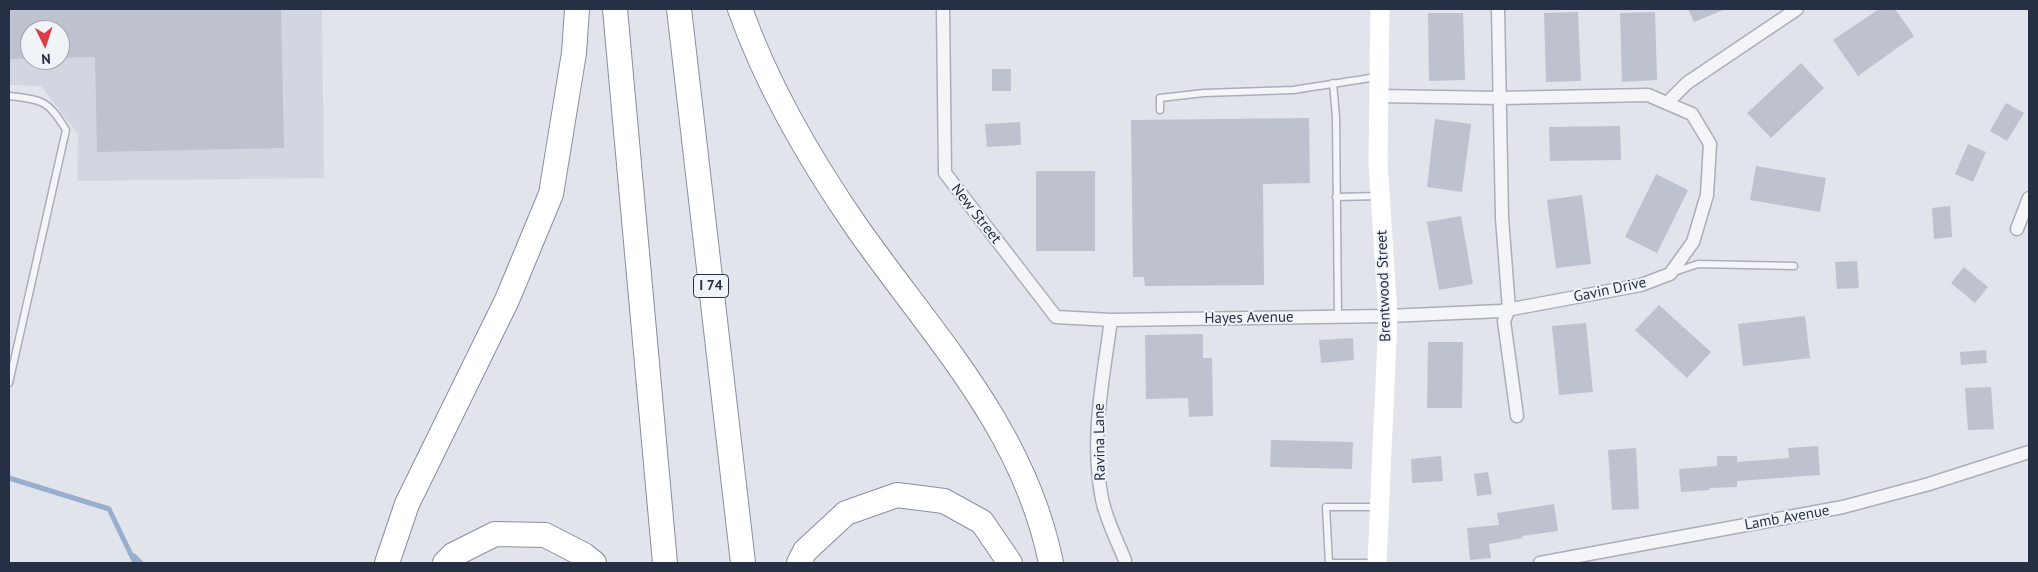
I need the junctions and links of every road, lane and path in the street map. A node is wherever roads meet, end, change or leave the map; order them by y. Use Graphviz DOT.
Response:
graph roads {
  1 [pos="577,9"];
  2 [pos="615,9"];
  3 [pos="679,9"];
  4 [pos="740,9"];
  5 [pos="944,9"];
  6 [pos="1380,9"];
  7 [pos="1498,9"];
  8 [pos="1796,9"];
  9 [pos="1379,77"];
  10 [pos="1333,82"];
  11 [pos="9,96"];
  12 [pos="1378,96"];
  13 [pos="1501,98"];
  14 [pos="1667,103"];
  15 [pos="1160,110"];
  16 [pos="1380,196"];
  17 [pos="1336,197"];
  18 [pos="2029,198"];
  19 [pos="2017,229"];
  20 [pos="1794,266"];
  21 [pos="1670,274"];
  22 [pos="1509,309"];
  23 [pos="1338,316"];
  24 [pos="1388,316"];
  25 [pos="1111,320"];
  26 [pos="9,382"];
  27 [pos="1517,416"];
  28 [pos="2029,452"];
  29 [pos="1379,508"];
  30 [pos="1125,560"];
  31 [pos="387,563"];
  32 [pos="445,563"];
  33 [pos="594,563"];
  34 [pos="665,563"];
  35 [pos="743,563"];
  36 [pos="799,563"];
  37 [pos="1010,563"];
  38 [pos="1051,563"];
  39 [pos="1377,563"];
  40 [pos="1540,563"];
  1 -- 31 [label="highway"];
  2 -- 34 [label="highway"];
  3 -- 35 [label="highway, I 74"];
  4 -- 38 [label="highway"];
  5 -- 25 [label="street, New Street"];
  6 -- 9 [label="main road, Brentwood Street"];
  7 -- 13 [label="street"];
  8 -- 14 [label="street"];
  9 -- 10 [label="lane"];
  9 -- 12 [label="main road, Brentwood Street"];
  10 -- 15 [label="lane"];
  10 -- 17 [label="lane"];
  11 -- 26 [label="lane"];
  12 -- 13 [label="street"];
  12 -- 16 [label="main road, Brentwood Street"];
  13 -- 14 [label="street"];
  13 -- 22 [label="street"];
  14 -- 21 [label="street"];
  16 -- 17 [label="lane"];
  16 -- 24 [label="main road, Brentwood Street"];
  17 -- 23 [label="lane"];
  18 -- 19 [label="street"];
  20 -- 21 [label="lane"];
  21 -- 22 [label="street, Gavin Drive"];
  22 -- 24 [label="street, Gavin Drive"];
  22 -- 27 [label="street"];
  23 -- 24 [label="street, Hayes Avenue"];
  23 -- 25 [label="street, Hayes Avenue"];
  24 -- 29 [label="main road, Brentwood Street"];
  25 -- 30 [label="street, Ravina Lane"];
  28 -- 40 [label="street, Lamb Avenue"];
  29 -- 39 [label="main road, Brentwood Street"];
  29 -- 39 [label="lane"];
  32 -- 33 [label="highway"];
  36 -- 37 [label="highway"];
}
